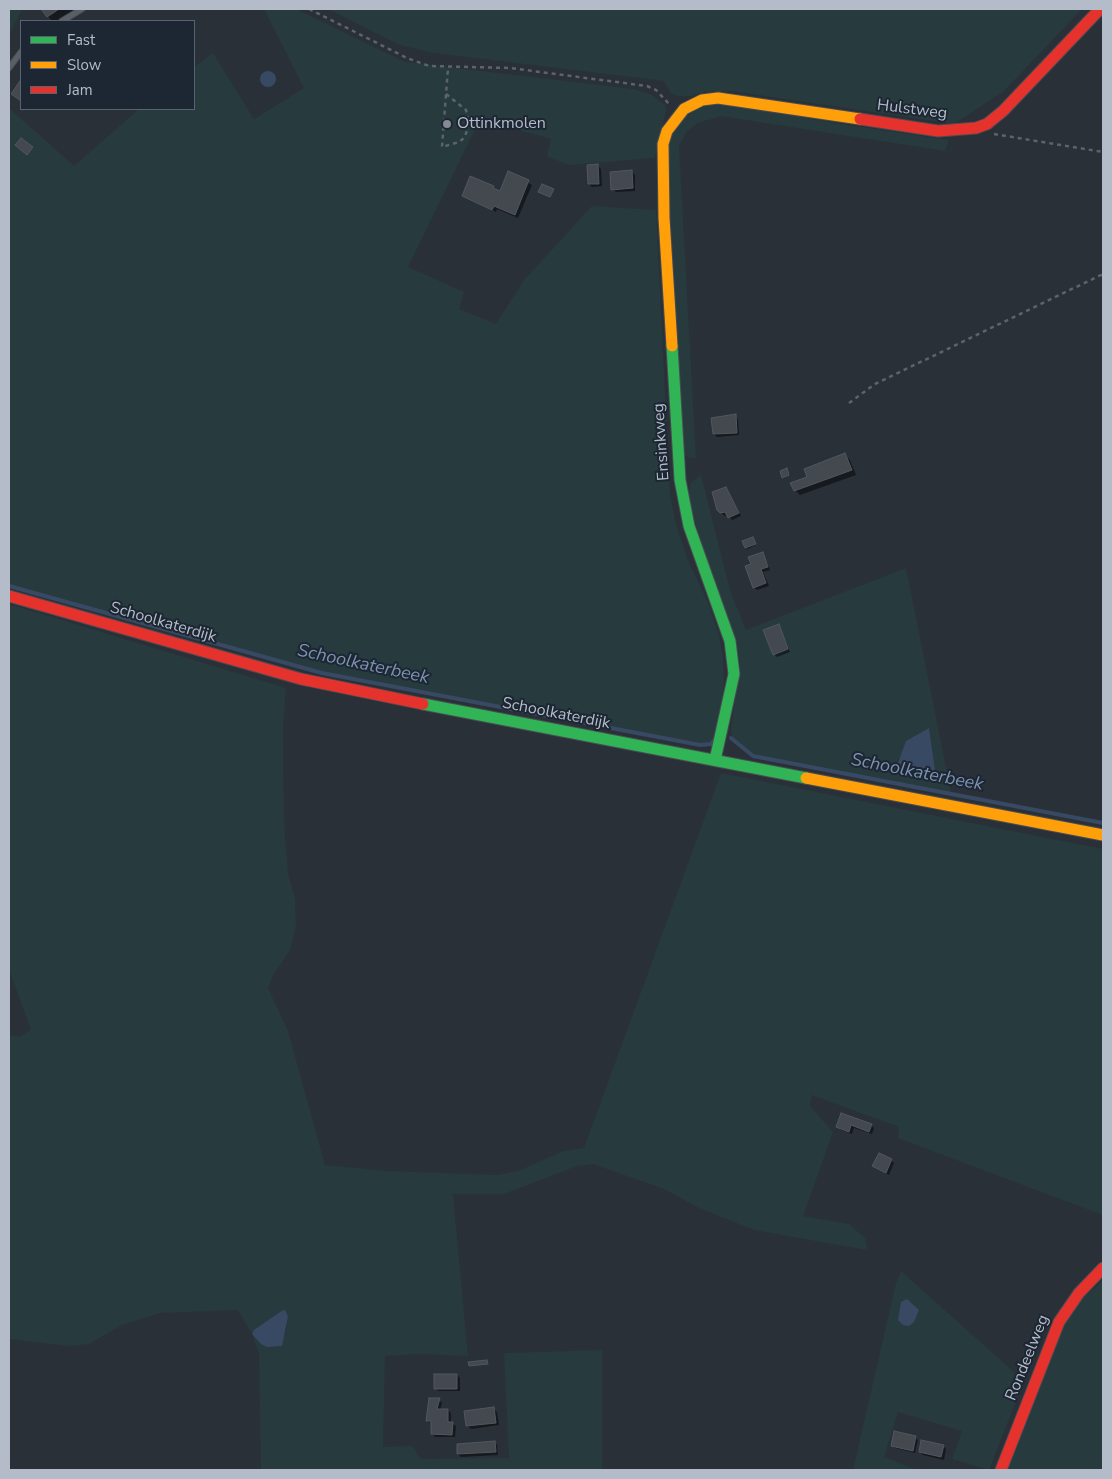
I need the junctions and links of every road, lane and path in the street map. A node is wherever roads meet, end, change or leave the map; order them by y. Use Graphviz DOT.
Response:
graph roads {
  1 [pos="82,9"];
  2 [pos="309,9"];
  3 [pos="1100,9"];
  4 [pos="64,20"];
  5 [pos="20,53"];
  6 [pos="9,68"];
  7 [pos="448,68"];
  8 [pos="446,94"];
  9 [pos="677,116"];
  10 [pos="976,128"];
  11 [pos="1103,152"];
  12 [pos="1103,274"];
  13 [pos="849,403"];
  14 [pos="9,596"];
  15 [pos="715,760"];
  16 [pos="1103,835"];
  17 [pos="1103,1268"];
  18 [pos="1001,1470"];
  1 -- 4 [label="lane"];
  2 -- 7 [label="path"];
  3 -- 10 [label="street, Hulstweg"];
  5 -- 6 [label="lane"];
  7 -- 8 [label="path"];
  7 -- 9 [label="path"];
  8 -- 8 [label="path"];
  9 -- 10 [label="street, Hulstweg"];
  9 -- 15 [label="street, Ensinkweg"];
  10 -- 11 [label="path"];
  12 -- 13 [label="path"];
  14 -- 15 [label="street, Schoolkaterdijk"];
  15 -- 16 [label="street, Schoolkaterdijk"];
  17 -- 18 [label="street, Rondeelweg"];
}
